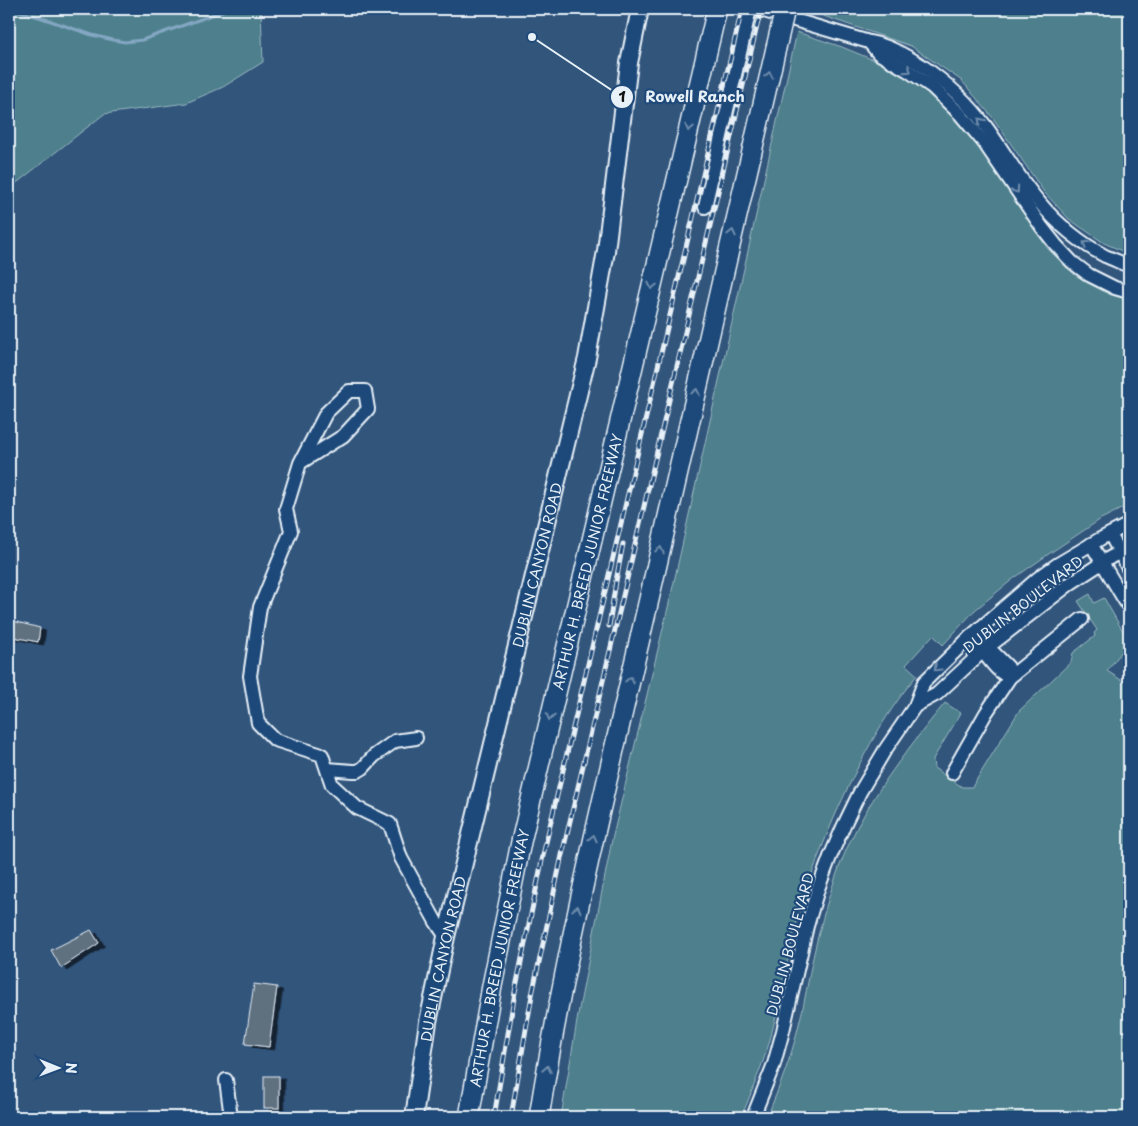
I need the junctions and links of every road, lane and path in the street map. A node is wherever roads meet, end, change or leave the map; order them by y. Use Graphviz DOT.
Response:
graph roads {
  1 [pos="640,9"];
  2 [pos="717,9"];
  3 [pos="750,9"];
  4 [pos="757,9"];
  5 [pos="785,9"];
  6 [pos="869,42"];
  7 [pos="705,207"];
  8 [pos="1129,266"];
  9 [pos="1129,292"];
  10 [pos="300,463"];
  11 [pos="1129,524"];
  12 [pos="1110,534"];
  13 [pos="1091,544"];
  14 [pos="1125,551"];
  15 [pos="1102,562"];
  16 [pos="1129,570"];
  17 [pos="1129,605"];
  18 [pos="1082,619"];
  19 [pos="970,637"];
  20 [pos="983,651"];
  21 [pos="1010,677"];
  22 [pos="915,706"];
  23 [pos="416,738"];
  24 [pos="327,769"];
  25 [pos="952,773"];
  26 [pos="446,937"];
  27 [pos="226,1080"];
  28 [pos="230,1117"];
  29 [pos="414,1117"];
  30 [pos="469,1117"];
  31 [pos="539,1117"];
  32 [pos="753,1117"];
  1 -- 26 [label="main road, DUBLIN CANYON ROAD"];
  2 -- 30 [label="highway, ARTHUR H. BREED JUNIOR FREEWAY, one-way"];
  3 -- 7 [label="street"];
  4 -- 6 [label="street"];
  31 -- 5 [label="highway, one-way, bridge"];
  8 -- 6 [label="street, one-way"];
  6 -- 9 [label="street, one-way"];
  10 -- 10 [label="street"];
  10 -- 24 [label="street"];
  11 -- 12 [label="street, DUBLIN BOULEVARD"];
  12 -- 13 [label="street, DUBLIN BOULEVARD"];
  12 -- 14 [label="street"];
  13 -- 15 [label="street"];
  13 -- 19 [label="street, DUBLIN BOULEVARD"];
  14 -- 15 [label="street, DUBLIN BOULEVARD"];
  14 -- 16 [label="street"];
  15 -- 17 [label="street"];
  15 -- 20 [label="street, DUBLIN BOULEVARD"];
  18 -- 21 [label="street"];
  19 -- 20 [label="street"];
  19 -- 22 [label="street, DUBLIN BOULEVARD, one-way"];
  20 -- 21 [label="street"];
  20 -- 22 [label="street, DUBLIN BOULEVARD"];
  21 -- 25 [label="street"];
  22 -- 32 [label="street, DUBLIN BOULEVARD"];
  23 -- 24 [label="street"];
  24 -- 26 [label="street"];
  26 -- 29 [label="main road, DUBLIN CANYON ROAD"];
  27 -- 28 [label="street"];
}
